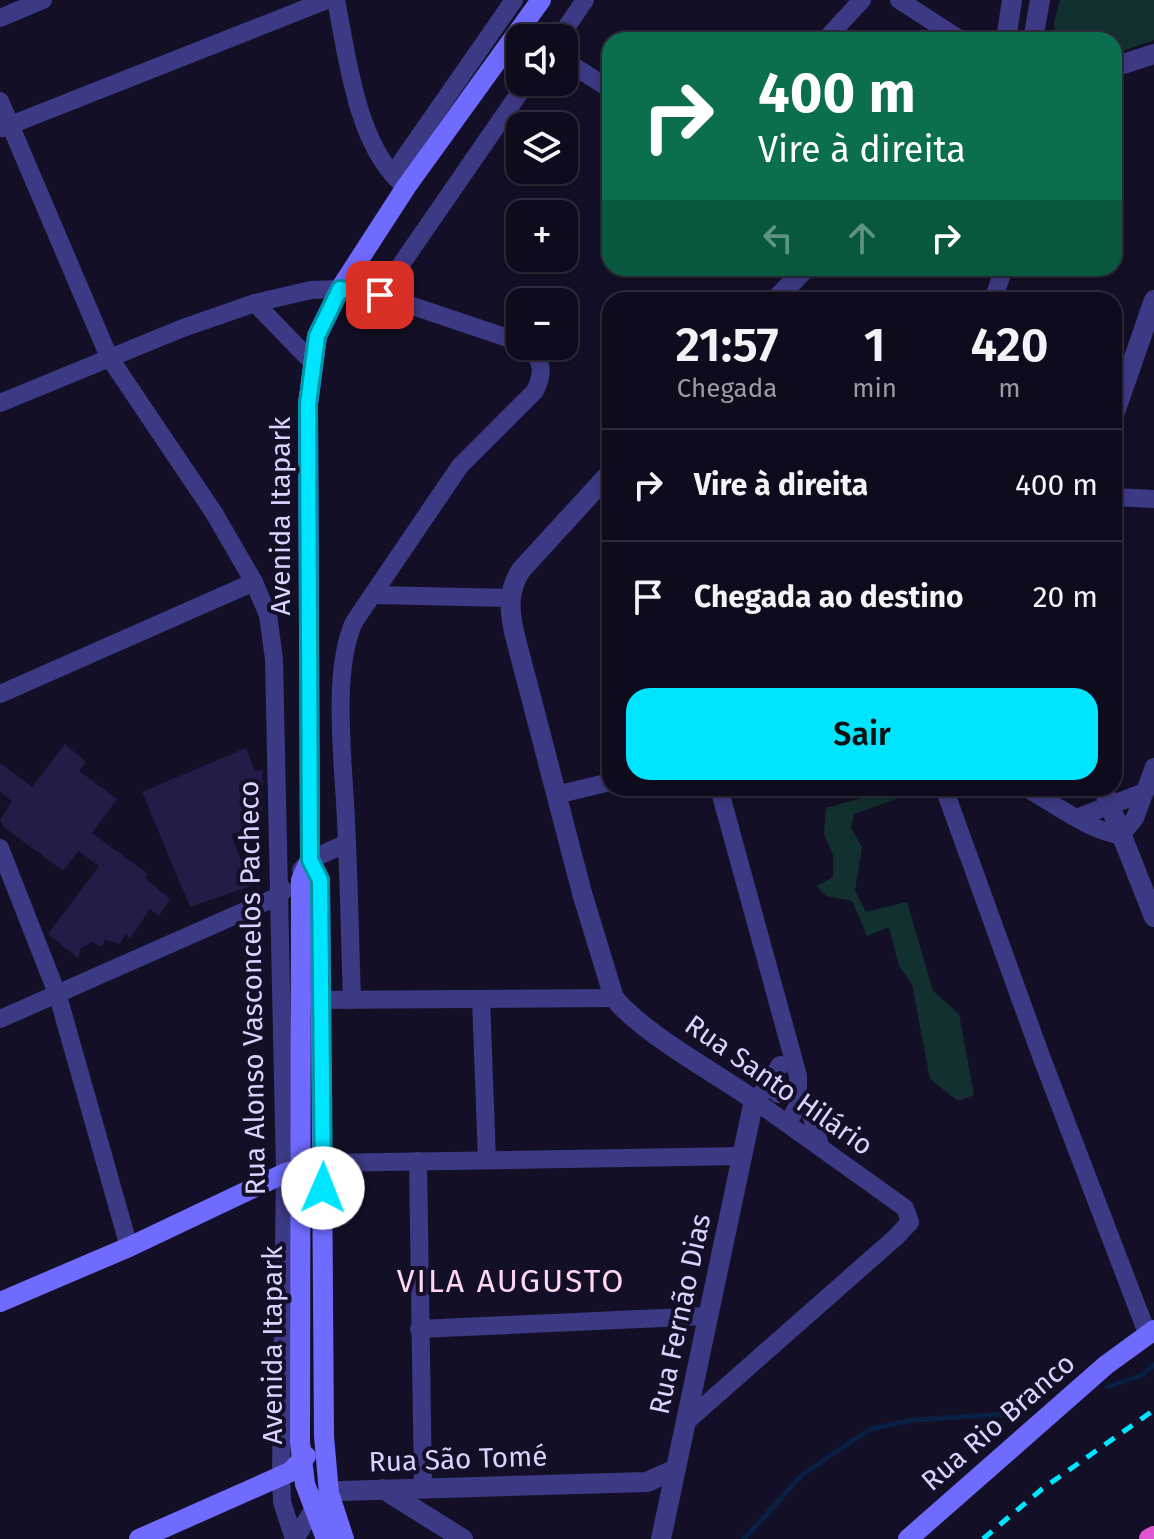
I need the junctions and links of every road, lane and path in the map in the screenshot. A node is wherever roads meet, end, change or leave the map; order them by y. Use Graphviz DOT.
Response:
graph roads {
  1 [pos="43,0"];
  2 [pos="327,0"];
  3 [pos="336,0"];
  4 [pos="514,0"];
  5 [pos="541,0"];
  6 [pos="585,0"];
  7 [pos="862,0"];
  8 [pos="899,0"];
  9 [pos="1012,0"];
  10 [pos="1040,0"];
  11 [pos="0,18"];
  12 [pos="569,24"];
  13 [pos="832,32"];
  14 [pos="949,32"];
  15 [pos="1007,32"];
  16 [pos="1034,32"];
  17 [pos="1154,54"];
  18 [pos="1122,64"];
  19 [pos="578,69"];
  20 [pos="602,84"];
  21 [pos="517,96"];
  22 [pos="0,101"];
  23 [pos="5,127"];
  24 [pos="400,181"];
  25 [pos="798,276"];
  26 [pos="340,289"];
  27 [pos="783,292"];
  28 [pos="380,295"];
  29 [pos="1154,300"];
  30 [pos="255,303"];
  31 [pos="506,337"];
  32 [pos="109,357"];
  33 [pos="540,360"];
  34 [pos="312,362"];
  35 [pos="1122,392"];
  36 [pos="0,403"];
  37 [pos="602,482"];
  38 [pos="1122,497"];
  39 [pos="1154,499"];
  40 [pos="254,582"];
  41 [pos="373,595"];
  42 [pos="510,598"];
  43 [pos="0,694"];
  44 [pos="1154,767"];
  45 [pos="602,784"];
  46 [pos="1145,792"];
  47 [pos="556,795"];
  48 [pos="1122,795"];
  49 [pos="721,796"];
  50 [pos="947,796"];
  51 [pos="1041,796"];
  52 [pos="1106,797"];
  53 [pos="1079,817"];
  54 [pos="1121,835"];
  55 [pos="347,843"];
  56 [pos="0,848"];
  57 [pos="310,860"];
  58 [pos="1150,894"];
  59 [pos="279,896"];
  60 [pos="1154,917"];
  61 [pos="58,996"];
  62 [pos="614,998"];
  63 [pos="481,999"];
  64 [pos="291,1000"];
  65 [pos="321,1000"];
  66 [pos="352,1000"];
  67 [pos="0,1019"];
  68 [pos="782,1024"];
  69 [pos="800,1097"];
  70 [pos="768,1102"];
  71 [pos="788,1123"];
  72 [pos="820,1146"];
  73 [pos="742,1156"];
  74 [pos="487,1160"];
  75 [pos="418,1161"];
  76 [pos="324,1163"];
  77 [pos="293,1170"];
  78 [pos="129,1247"];
  79 [pos="324,1270"];
  80 [pos="0,1302"];
  81 [pos="706,1316"];
  82 [pos="1151,1326"];
  83 [pos="419,1329"];
  84 [pos="686,1422"];
  85 [pos="324,1436"];
  86 [pos="301,1464"];
  87 [pos="676,1469"];
  88 [pos="281,1476"];
  89 [pos="647,1482"];
  90 [pos="423,1487"];
  91 [pos="453,1487"];
  92 [pos="383,1489"];
  93 [pos="329,1493"];
  94 [pos="670,1500"];
  95 [pos="313,1510"];
  96 [pos="444,1526"];
  97 [pos="139,1539"];
  98 [pos="295,1539"];
  99 [pos="326,1539"];
  100 [pos="344,1539"];
  101 [pos="463,1539"];
  102 [pos="661,1539"];
  103 [pos="908,1539"];
  1 -- 11 [label="street"];
  2 -- 23 [label="street"];
  3 -- 24 [label="street"];
  4 -- 24 [label="street"];
  5 -- 24 [label="main road, Avenida Itapark"];
  6 -- 12 [label="street"];
  7 -- 13 [label="street"];
  8 -- 14 [label="street"];
  9 -- 15 [label="street"];
  10 -- 16 [label="street"];
  17 -- 18 [label="street"];
  19 -- 20 [label="street"];
  21 -- 28 [label="street"];
  22 -- 23 [label="street, Rua Alonso Vasconcelos Pacheco"];
  23 -- 32 [label="street, Rua Alonso Vasconcelos Pacheco"];
  24 -- 26 [label="main road, Avenida Itapark"];
  25 -- 27 [label="street"];
  26 -- 28 [label="street"];
  26 -- 30 [label="street"];
  26 -- 34 [label="main road, Avenida Itapark"];
  28 -- 31 [label="street"];
  29 -- 35 [label="street"];
  30 -- 32 [label="street"];
  30 -- 34 [label="street"];
  32 -- 36 [label="street"];
  32 -- 40 [label="street, Rua Alonso Vasconcelos Pacheco"];
  33 -- 41 [label="street"];
  34 -- 57 [label="main road, Avenida Itapark"];
  37 -- 42 [label="street"];
  38 -- 39 [label="street"];
  40 -- 43 [label="street"];
  40 -- 59 [label="street, Rua Alonso Vasconcelos Pacheco"];
  41 -- 42 [label="street"];
  41 -- 55 [label="street"];
  42 -- 47 [label="street"];
  44 -- 46 [label="street"];
  45 -- 47 [label="street"];
  46 -- 48 [label="street"];
  46 -- 54 [label="street"];
  47 -- 62 [label="street"];
  49 -- 68 [label="street"];
  50 -- 82 [label="street"];
  51 -- 53 [label="street"];
  52 -- 53 [label="street"];
  52 -- 54 [label="street"];
  53 -- 54 [label="street"];
  54 -- 58 [label="street"];
  55 -- 57 [label="street"];
  55 -- 66 [label="street"];
  56 -- 61 [label="street"];
  57 -- 59 [label="street"];
  57 -- 64 [label="main road, Avenida Itapark"];
  57 -- 65 [label="main road, Avenida Itapark"];
  58 -- 60 [label="street"];
  59 -- 61 [label="street"];
  59 -- 64 [label="street, Rua Alonso Vasconcelos Pacheco"];
  61 -- 67 [label="street"];
  61 -- 78 [label="street"];
  62 -- 63 [label="street"];
  62 -- 70 [label="street, Rua Santo Hilário"];
  63 -- 66 [label="street"];
  63 -- 74 [label="street"];
  64 -- 65 [label="street"];
  64 -- 77 [label="main road, Avenida Itapark"];
  65 -- 66 [label="street"];
  65 -- 76 [label="main road, Avenida Itapark"];
  68 -- 69 [label="street"];
  68 -- 70 [label="street"];
  69 -- 70 [label="street"];
  69 -- 71 [label="street"];
  69 -- 72 [label="street"];
  70 -- 71 [label="street, Rua Santo Hilário"];
  70 -- 73 [label="street, Rua Fernão Dias"];
  71 -- 72 [label="street, Rua Santo Hilário"];
  72 -- 84 [label="street, Rua Santo Hilário"];
  73 -- 74 [label="street"];
  73 -- 81 [label="street, Rua Fernão Dias"];
  74 -- 75 [label="street"];
  75 -- 76 [label="street"];
  75 -- 83 [label="street"];
  76 -- 77 [label="main road"];
  76 -- 79 [label="main road, Avenida Itapark"];
  77 -- 78 [label="main road"];
  77 -- 79 [label="main road"];
  77 -- 86 [label="main road, Avenida Itapark"];
  77 -- 88 [label="street, Rua Alonso Vasconcelos Pacheco"];
  78 -- 80 [label="main road"];
  79 -- 85 [label="main road, Avenida Itapark"];
  81 -- 83 [label="street"];
  81 -- 84 [label="street, Rua Fernão Dias"];
  82 -- 103 [label="main road, Rua Rio Branco"];
  83 -- 90 [label="street"];
  84 -- 87 [label="street, Rua Fernão Dias"];
  85 -- 86 [label="main road"];
  85 -- 93 [label="main road, Avenida Itapark"];
  86 -- 88 [label="main road"];
  86 -- 95 [label="main road, Avenida Itapark"];
  87 -- 89 [label="street, Rua São Tomé"];
  87 -- 94 [label="street, Rua Fernão Dias"];
  88 -- 97 [label="main road"];
  88 -- 98 [label="street, Rua Alonso Vasconcelos Pacheco"];
  89 -- 91 [label="street, Rua São Tomé"];
  89 -- 94 [label="street"];
  90 -- 91 [label="street, Rua São Tomé"];
  90 -- 92 [label="street, Rua São Tomé"];
  91 -- 96 [label="street"];
  92 -- 93 [label="street, Rua São Tomé"];
  92 -- 96 [label="street"];
  93 -- 95 [label="street"];
  93 -- 100 [label="main road, Avenida Itapark"];
  94 -- 102 [label="street, Rua Fernão Dias"];
  95 -- 98 [label="street"];
  95 -- 99 [label="main road, Avenida Itapark"];
  96 -- 101 [label="street"];
}
